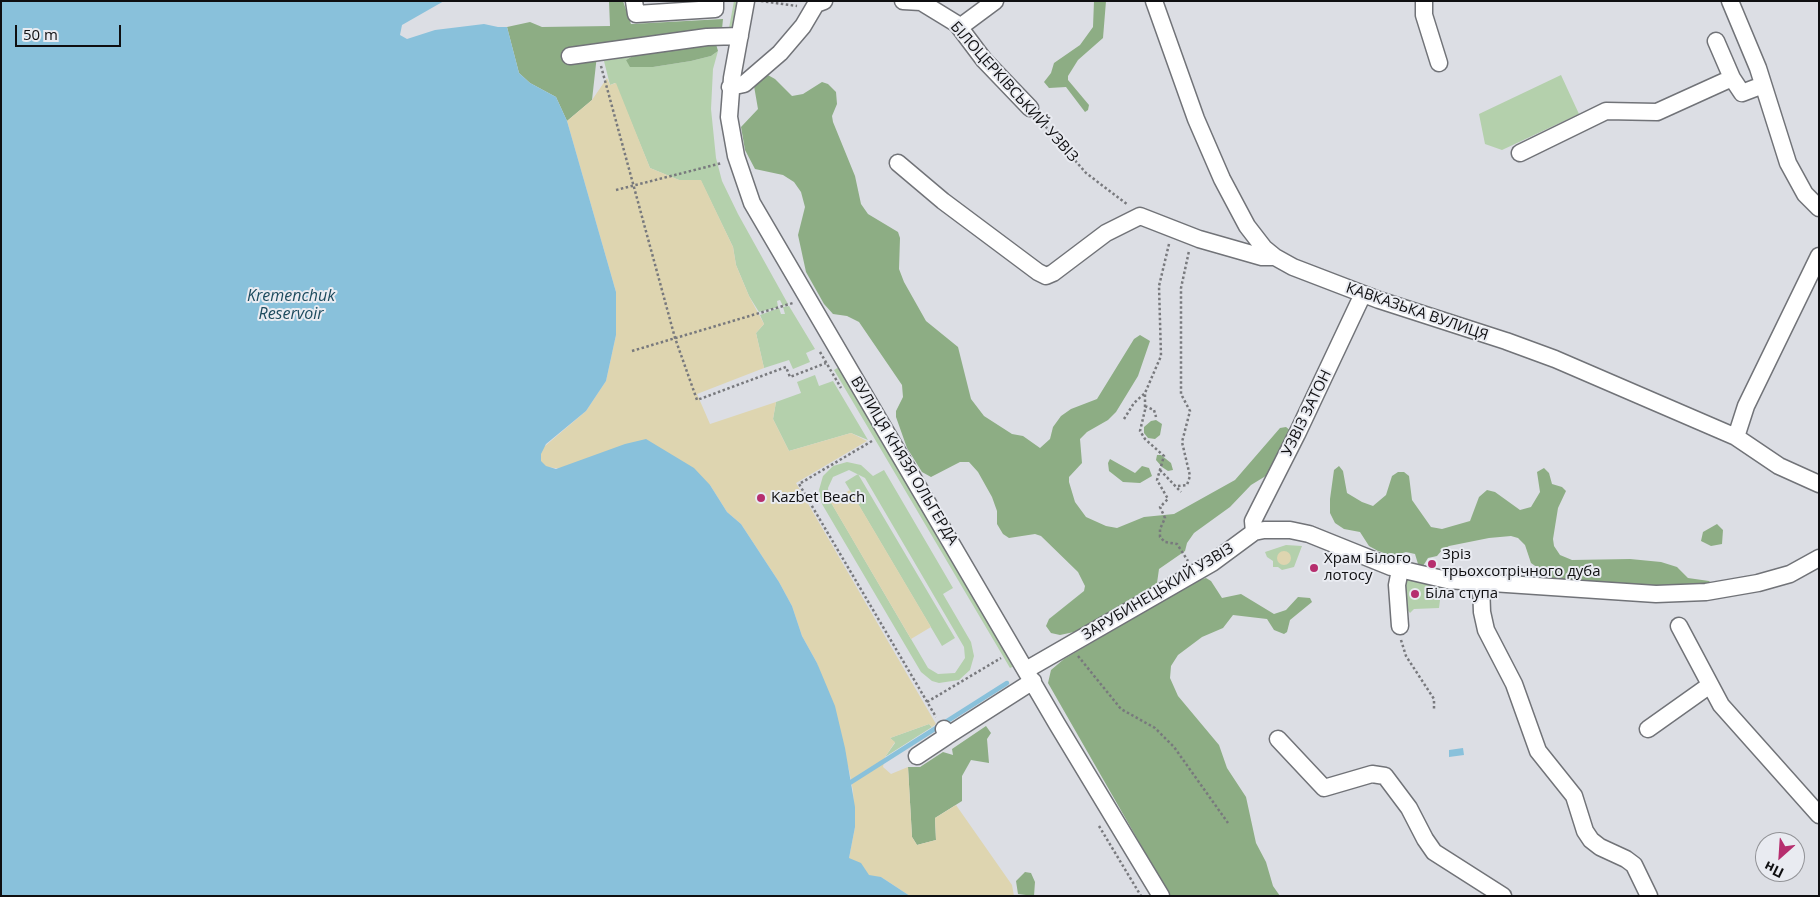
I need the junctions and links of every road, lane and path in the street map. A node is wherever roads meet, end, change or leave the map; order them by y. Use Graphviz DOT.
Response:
graph roads {
  1 [pos="634,1"];
  2 [pos="715,1"];
  3 [pos="746,1"];
  4 [pos="761,1"];
  5 [pos="903,1"];
  6 [pos="995,1"];
  7 [pos="1154,1"];
  8 [pos="1424,1"];
  9 [pos="1730,1"];
  10 [pos="921,2"];
  11 [pos="820,3"];
  12 [pos="960,27"];
  13 [pos="740,36"];
  14 [pos="1716,41"];
  15 [pos="597,53"];
  16 [pos="570,56"];
  17 [pos="1439,63"];
  18 [pos="1732,78"];
  19 [pos="1763,85"];
  20 [pos="730,88"];
  21 [pos="1030,108"];
  22 [pos="1520,153"];
  23 [pos="722,163"];
  24 [pos="898,163"];
  25 [pos="632,186"];
  26 [pos="616,190"];
  27 [pos="1819,208"];
  28 [pos="1140,216"];
  29 [pos="1247,226"];
  30 [pos="1174,231"];
  31 [pos="1194,238"];
  32 [pos="1223,246"];
  33 [pos="1819,256"];
  34 [pos="1275,257"];
  35 [pos="1363,294"];
  36 [pos="793,303"];
  37 [pos="675,338"];
  38 [pos="632,351"];
  39 [pos="841,355"];
  40 [pos="1145,393"];
  41 [pos="1145,406"];
  42 [pos="1156,417"];
  43 [pos="1124,419"];
  44 [pos="1736,437"];
  45 [pos="872,441"];
  46 [pos="1160,470"];
  47 [pos="1819,484"];
  48 [pos="1178,486"];
  49 [pos="1180,492"];
  50 [pos="1254,532"];
  51 [pos="1183,552"];
  52 [pos="1819,558"];
  53 [pos="1400,570"];
  54 [pos="1481,584"];
  55 [pos="1400,626"];
  56 [pos="1679,626"];
  57 [pos="1070,645"];
  58 [pos="1000,658"];
  59 [pos="1030,675"];
  60 [pos="1710,685"];
  61 [pos="927,702"];
  62 [pos="1434,709"];
  63 [pos="942,727"];
  64 [pos="1648,729"];
  65 [pos="1278,739"];
  66 [pos="917,756"];
  67 [pos="1819,815"];
  68 [pos="1228,823"];
  69 [pos="1162,896"];
  70 [pos="1503,896"];
  71 [pos="1649,896"];
  1 -- 2 [label="street"];
  3 -- 13 [label="street, ВУЛИЦЯ КНЯЗЯ ОЛЬГЕРДА"];
  4 -- 11 [label="path"];
  5 -- 10 [label="street, БІЛОЦЕРКІВСЬКИЙ УЗВІЗ"];
  6 -- 12 [label="street"];
  7 -- 29 [label="street, КАВКАЗЬКА ВУЛИЦЯ"];
  8 -- 17 [label="street"];
  9 -- 19 [label="street"];
  10 -- 12 [label="street, БІЛОЦЕРКІВСЬКИЙ УЗВІЗ"];
  11 -- 20 [label="street"];
  12 -- 21 [label="street, БІЛОЦЕРКІВСЬКИЙ УЗВІЗ"];
  13 -- 15 [label="street"];
  13 -- 20 [label="street, ВУЛИЦЯ КНЯЗЯ ОЛЬГЕРДА"];
  14 -- 18 [label="street"];
  15 -- 16 [label="street"];
  15 -- 25 [label="path"];
  18 -- 19 [label="street"];
  18 -- 22 [label="street"];
  19 -- 27 [label="street"];
  20 -- 39 [label="street, ВУЛИЦЯ КНЯЗЯ ОЛЬГЕРДА"];
  21 -- 28 [label="path, БІЛОЦЕРКІВСЬКИЙ УЗВІЗ"];
  23 -- 25 [label="path"];
  24 -- 28 [label="street"];
  25 -- 26 [label="path"];
  25 -- 37 [label="path"];
  28 -- 30 [label="street"];
  29 -- 32 [label="street"];
  29 -- 34 [label="street, КАВКАЗЬКА ВУЛИЦЯ"];
  30 -- 31 [label="street"];
  30 -- 40 [label="path"];
  31 -- 32 [label="street"];
  31 -- 48 [label="path"];
  32 -- 34 [label="street"];
  33 -- 44 [label="street"];
  34 -- 35 [label="street, КАВКАЗЬКА ВУЛИЦЯ"];
  35 -- 44 [label="street, КАВКАЗЬКА ВУЛИЦЯ"];
  35 -- 50 [label="street, УЗВІЗ ЗАТОН"];
  36 -- 37 [label="path"];
  37 -- 38 [label="path"];
  37 -- 39 [label="path"];
  39 -- 59 [label="street, ВУЛИЦЯ КНЯЗЯ ОЛЬГЕРДА"];
  40 -- 41 [label="path"];
  40 -- 43 [label="path"];
  41 -- 42 [label="path"];
  41 -- 46 [label="path"];
  44 -- 47 [label="street, КАВКАЗЬКА ВУЛИЦЯ"];
  45 -- 61 [label="path"];
  46 -- 48 [label="path"];
  46 -- 51 [label="path"];
  48 -- 49 [label="path"];
  50 -- 53 [label="street, ЗАРУБИНЕЦЬКИЙ УЗВІЗ"];
  50 -- 57 [label="street, ЗАРУБИНЕЦЬКИЙ УЗВІЗ"];
  52 -- 54 [label="street, ЗАРУБИНЕЦЬКИЙ УЗВІЗ"];
  53 -- 54 [label="street, ЗАРУБИНЕЦЬКИЙ УЗВІЗ"];
  53 -- 55 [label="street"];
  54 -- 71 [label="street"];
  55 -- 62 [label="path"];
  56 -- 60 [label="street"];
  57 -- 59 [label="street, ЗАРУБИНЕЦЬКИЙ УЗВІЗ"];
  57 -- 68 [label="path"];
  58 -- 61 [label="path"];
  59 -- 63 [label="street, ЗАРУБИНЕЦЬКИЙ УЗВІЗ"];
  59 -- 69 [label="street, ВУЛИЦЯ КНЯЗЯ ОЛЬГЕРДА"];
  60 -- 64 [label="street"];
  60 -- 67 [label="street"];
  61 -- 63 [label="path"];
  63 -- 66 [label="street, ЗАРУБИНЕЦЬКИЙ УЗВІЗ"];
  65 -- 70 [label="street"];
}
